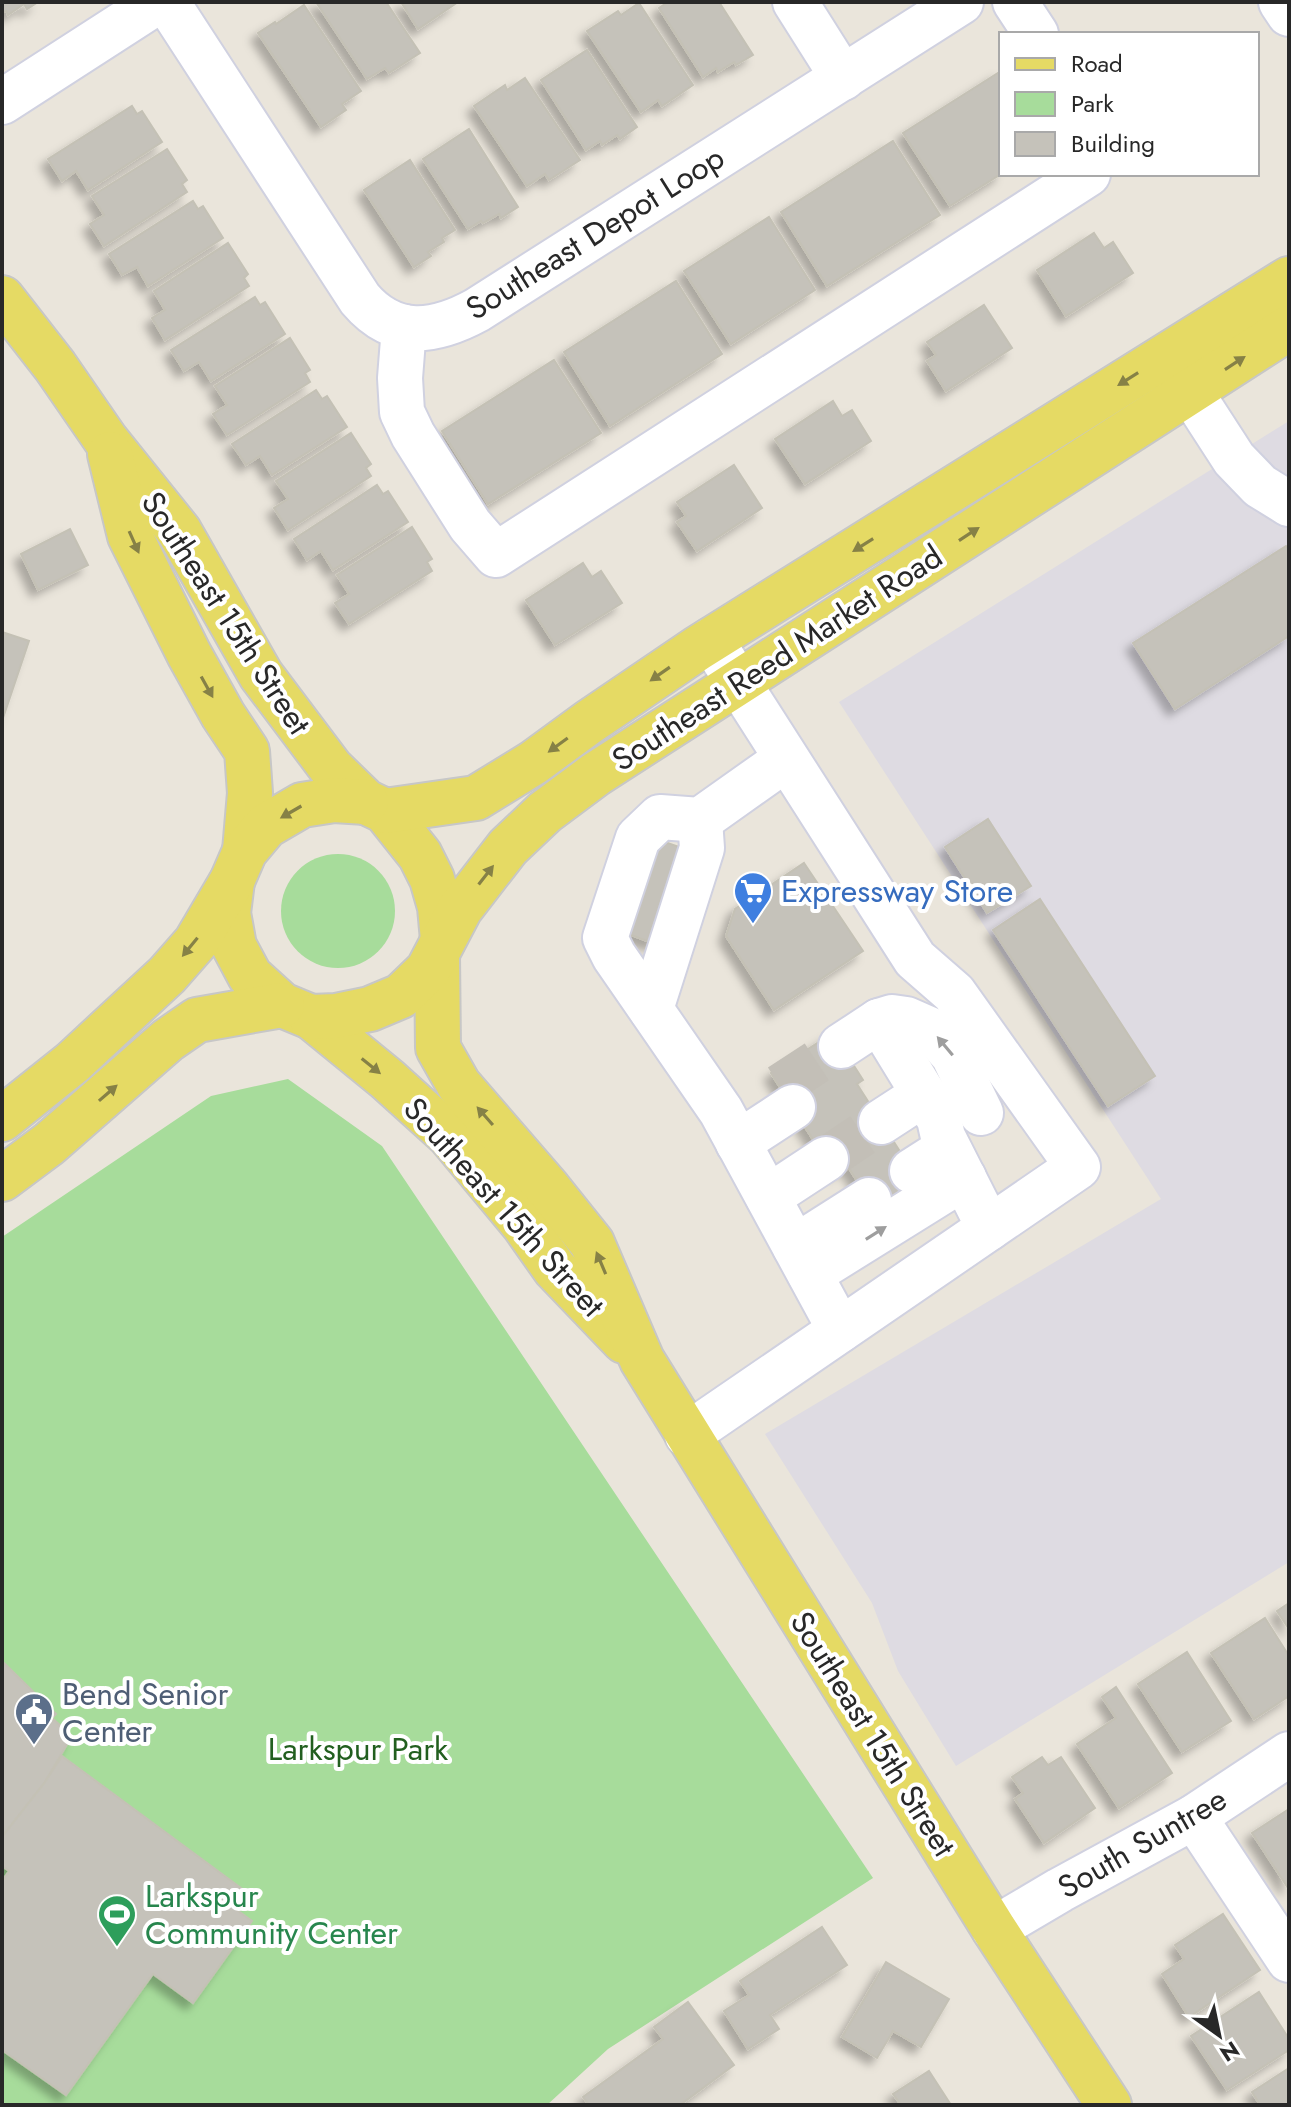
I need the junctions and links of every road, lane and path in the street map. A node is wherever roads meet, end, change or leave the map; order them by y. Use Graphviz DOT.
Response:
graph roads {
  1 [pos="157,2"];
  2 [pos="167,2"];
  3 [pos="795,2"];
  4 [pos="961,2"];
  5 [pos="1015,2"];
  6 [pos="1281,2"];
  7 [pos="1289,14"];
  8 [pos="1035,32"];
  9 [pos="843,78"];
  10 [pos="2,102"];
  11 [pos="1085,176"];
  12 [pos="1289,279"];
  13 [pos="2,298"];
  14 [pos="404,327"];
  15 [pos="1289,328"];
  16 [pos="1190,391"];
  17 [pos="106,440"];
  18 [pos="1289,504"];
  19 [pos="711,640"];
  20 [pos="739,683"];
  21 [pos="786,759"];
  22 [pos="376,807"];
  23 [pos="700,820"];
  24 [pos="238,866"];
  25 [pos="440,948"];
  26 [pos="651,1009"];
  27 [pos="296,1011"];
  28 [pos="885,1032"];
  29 [pos="848,1056"];
  30 [pos="1021,1087"];
  31 [pos="786,1097"];
  32 [pos="981,1113"];
  33 [pos="2,1119"];
  34 [pos="732,1132"];
  35 [pos="943,1135"];
  36 [pos="2,1179"];
  37 [pos="989,1228"];
  38 [pos="789,1235"];
  39 [pos="840,1330"];
  40 [pos="642,1360"];
  41 [pos="687,1435"];
  42 [pos="1289,1754"];
  43 [pos="1194,1817"];
  44 [pos="994,1929"];
  45 [pos="1289,1960"];
  46 [pos="1109,2105"];
  1 -- 10 [label="street"];
  2 -- 14 [label="street"];
  3 -- 9 [label="street"];
  4 -- 9 [label="street, Southeast Depot Loop"];
  5 -- 8 [label="street"];
  6 -- 7 [label="street"];
  9 -- 14 [label="street, Southeast Depot Loop"];
  11 -- 14 [label="street"];
  12 -- 19 [label="main road, Southeast Reed Market Road, one-way"];
  13 -- 17 [label="main road, Southeast 15th Street"];
  16 -- 15 [label="main road, Southeast Reed Market Road, one-way"];
  16 -- 18 [label="street"];
  20 -- 16 [label="main road, Southeast Reed Market Road, one-way"];
  17 -- 22 [label="main road, Southeast 15th Street"];
  17 -- 24 [label="main road, Southeast 15th Street, one-way"];
  19 -- 20 [label="street"];
  19 -- 22 [label="main road, Southeast Reed Market Road, one-way"];
  20 -- 21 [label="street"];
  25 -- 20 [label="main road, Southeast Reed Market Road, one-way"];
  21 -- 23 [label="street"];
  21 -- 30 [label="street"];
  22 -- 24 [label="main road, Southeast Reed Market Road, one-way"];
  22 -- 25 [label="main road, Southeast 15th Street"];
  23 -- 26 [label="street"];
  23 -- 26 [label="street"];
  24 -- 27 [label="main road, Southeast 15th Street"];
  24 -- 33 [label="main road, Southeast Reed Market Road, one-way"];
  25 -- 27 [label="main road, Southeast Reed Market Road"];
  40 -- 25 [label="main road, Southeast 15th Street, one-way"];
  26 -- 34 [label="street"];
  36 -- 27 [label="main road, Southeast Reed Market Road, one-way"];
  27 -- 40 [label="main road, Southeast 15th Street, one-way"];
  28 -- 29 [label="street"];
  32 -- 28 [label="street, one-way"];
  28 -- 35 [label="street"];
  30 -- 32 [label="street"];
  30 -- 37 [label="street"];
  31 -- 34 [label="street"];
  32 -- 35 [label="street"];
  34 -- 38 [label="street"];
  35 -- 35 [label="street"];
  35 -- 37 [label="street"];
  38 -- 35 [label="street, one-way"];
  37 -- 39 [label="street"];
  38 -- 38 [label="street"];
  38 -- 39 [label="street"];
  39 -- 41 [label="street"];
  40 -- 41 [label="main road, Southeast 15th Street"];
  41 -- 44 [label="main road, Southeast 15th Street"];
  42 -- 43 [label="street, South Suntree"];
  43 -- 44 [label="street, South Suntree"];
  43 -- 45 [label="street"];
  44 -- 46 [label="main road, Southeast 15th Street"];
}
